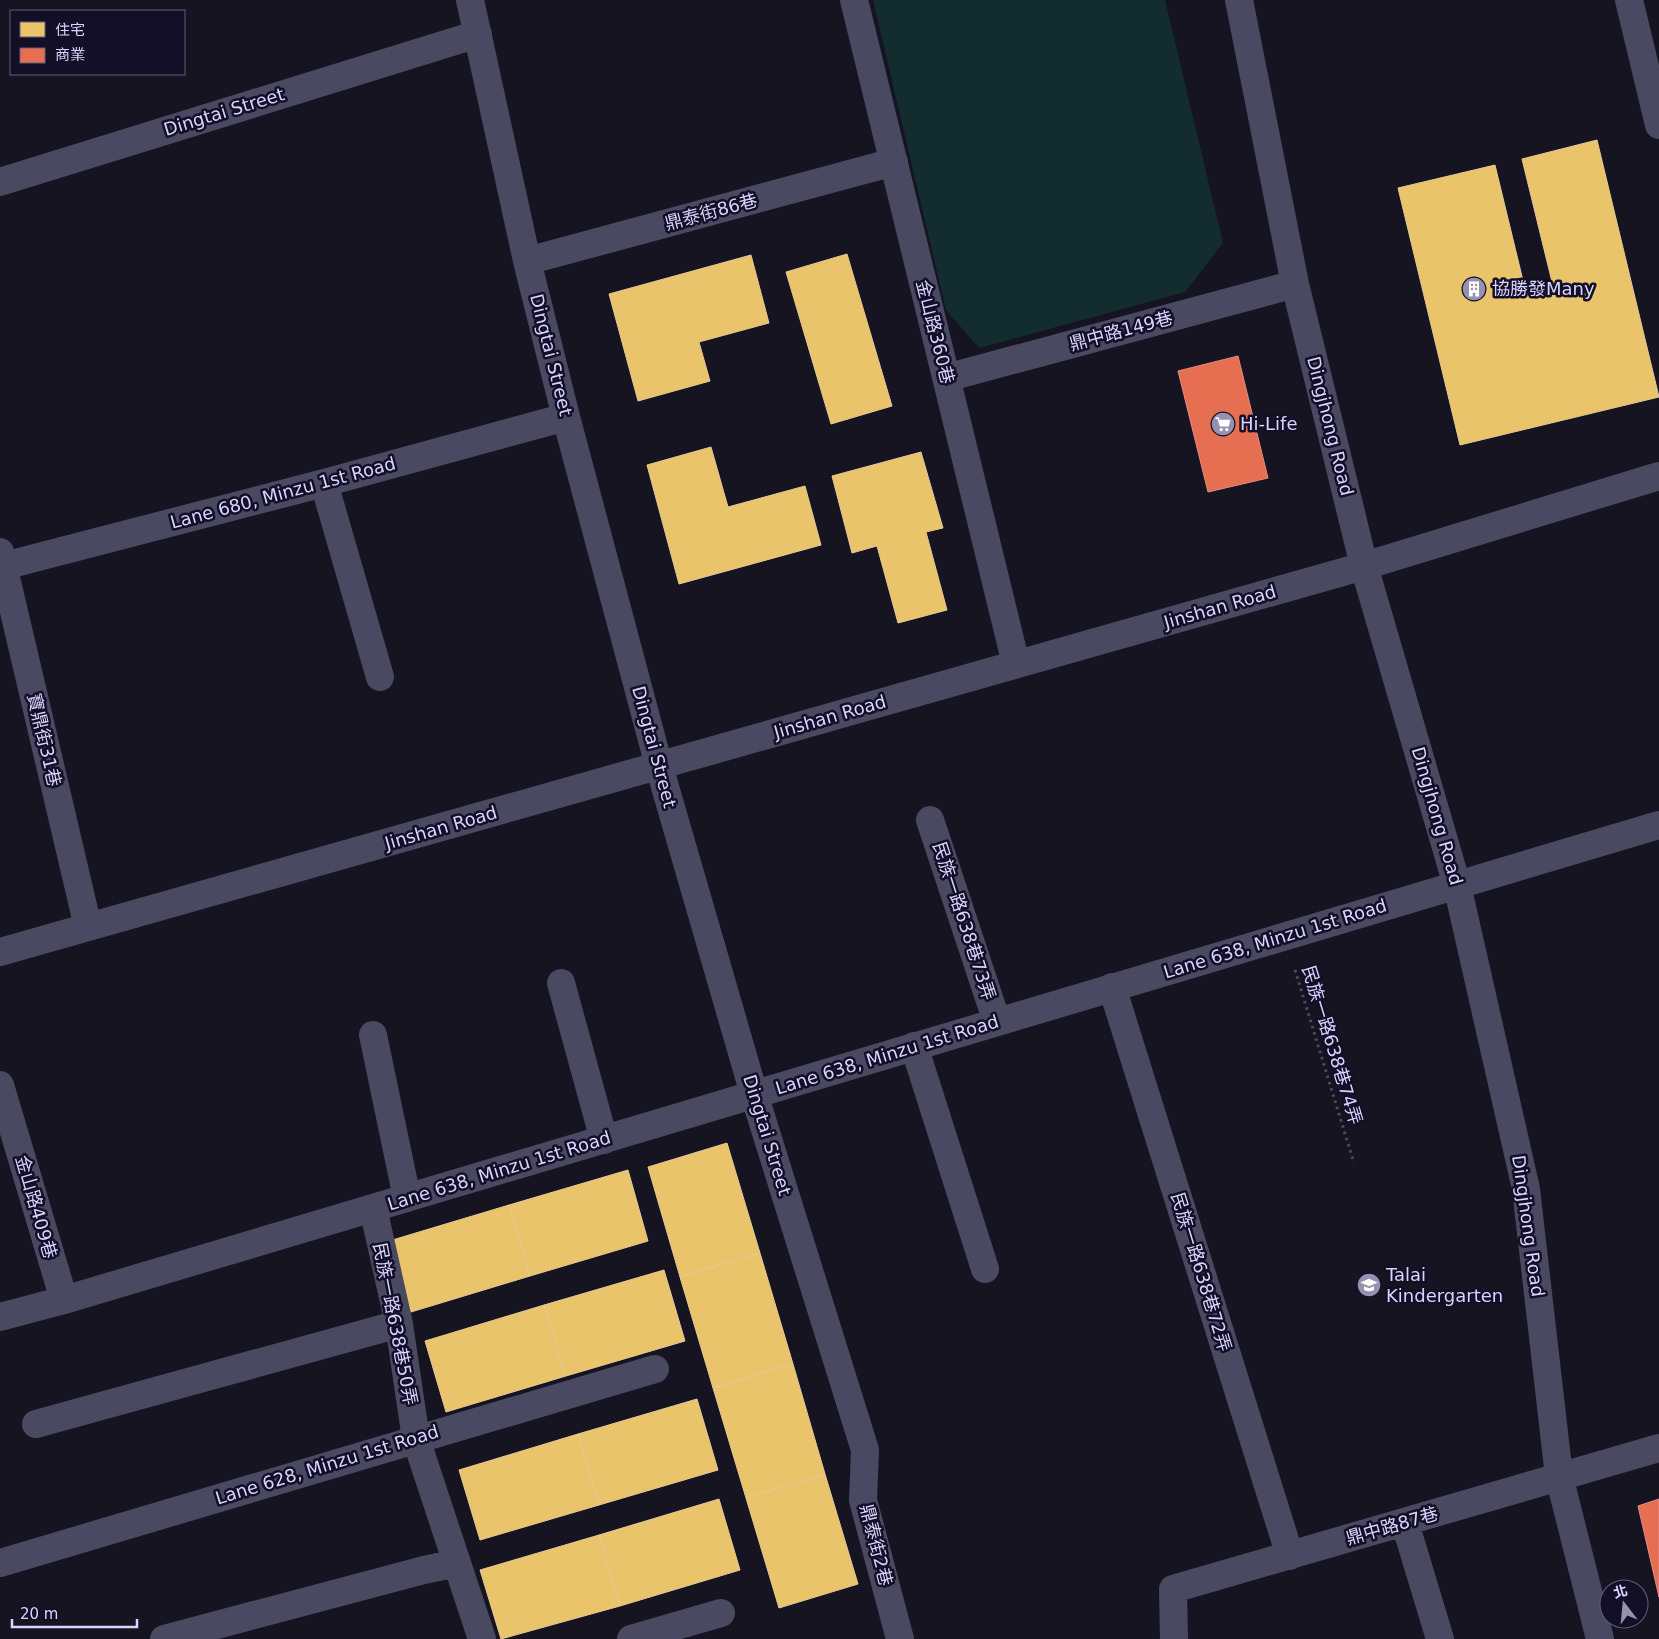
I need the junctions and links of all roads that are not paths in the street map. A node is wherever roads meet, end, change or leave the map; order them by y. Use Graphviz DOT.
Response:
graph roads {
  1 [pos="470,0"];
  2 [pos="854,0"];
  3 [pos="1239,0"];
  4 [pos="1629,0"];
  5 [pos="478,34"];
  6 [pos="1652,66"];
  7 [pos="1659,125"];
  8 [pos="894,162"];
  9 [pos="0,182"];
  10 [pos="527,261"];
  11 [pos="1295,284"];
  12 [pos="946,378"];
  13 [pos="566,417"];
  14 [pos="1659,476"];
  15 [pos="324,483"];
  16 [pos="1,561"];
  17 [pos="1364,566"];
  18 [pos="1016,664"];
  19 [pos="380,677"];
  20 [pos="659,766"];
  21 [pos="930,820"];
  22 [pos="1659,825"];
  23 [pos="1457,885"];
  24 [pos="88,928"];
  25 [pos="0,952"];
  26 [pos="561,984"];
  27 [pos="1112,988"];
  28 [pos="997,1022"];
  29 [pos="373,1035"];
  30 [pos="914,1046"];
  31 [pos="0,1085"];
  32 [pos="754,1094"];
  33 [pos="604,1140"];
  34 [pos="407,1198"];
  35 [pos="372,1208"];
  36 [pos="985,1269"];
  37 [pos="64,1300"];
  38 [pos="0,1317"];
  39 [pos="398,1324"];
  40 [pos="655,1369"];
  41 [pos="36,1424"];
  42 [pos="416,1439"];
  43 [pos="1659,1448"];
  44 [pos="865,1450"];
  45 [pos="1559,1476"];
  46 [pos="1405,1523"];
  47 [pos="1290,1556"];
  48 [pos="0,1563"];
  49 [pos="457,1563"];
  50 [pos="720,1613"];
  51 [pos="164,1639"];
  52 [pos="482,1639"];
  53 [pos="631,1639"];
  54 [pos="900,1639"];
  55 [pos="1174,1639"];
  56 [pos="1440,1639"];
  57 [pos="1600,1639"];
  1 -- 5 [label="street, Dingtai Street"];
  2 -- 8 [label="street, 金山路360巷"];
  3 -- 11 [label="street, Dingjhong Road"];
  4 -- 6 [label="street"];
  5 -- 9 [label="street, Dingtai Street"];
  5 -- 10 [label="street, Dingtai Street"];
  6 -- 7 [label="street"];
  8 -- 10 [label="street, 鼎泰街86巷"];
  8 -- 12 [label="street, 金山路360巷"];
  10 -- 13 [label="street, Dingtai Street"];
  11 -- 12 [label="street, 鼎中路149巷"];
  11 -- 17 [label="street, Dingjhong Road"];
  12 -- 18 [label="street, 金山路360巷"];
  13 -- 15 [label="street, Lane 680, Minzu 1st Road"];
  13 -- 20 [label="street, Dingtai Street"];
  14 -- 17 [label="street, Jinshan Road"];
  15 -- 16 [label="street, Lane 680, Minzu 1st Road"];
  15 -- 19 [label="street"];
  16 -- 24 [label="street, 寶鼎街31巷"];
  17 -- 18 [label="street, Jinshan Road"];
  17 -- 23 [label="street, Dingjhong Road"];
  18 -- 20 [label="street, Jinshan Road"];
  20 -- 24 [label="street, Jinshan Road"];
  20 -- 32 [label="street, Dingtai Street"];
  21 -- 28 [label="street, 民族一路638巷73弄"];
  22 -- 23 [label="street, Lane 638, Minzu 1st Road"];
  23 -- 27 [label="street, Lane 638, Minzu 1st Road"];
  23 -- 45 [label="street, Dingjhong Road"];
  24 -- 25 [label="street, Jinshan Road"];
  26 -- 33 [label="street"];
  27 -- 28 [label="street, Lane 638, Minzu 1st Road"];
  27 -- 47 [label="street, 民族一路638巷72弄"];
  28 -- 30 [label="street, Lane 638, Minzu 1st Road"];
  29 -- 34 [label="street"];
  30 -- 32 [label="street, Lane 638, Minzu 1st Road"];
  30 -- 36 [label="street"];
  31 -- 37 [label="street, 金山路409巷"];
  32 -- 33 [label="street, Lane 638, Minzu 1st Road"];
  32 -- 44 [label="street, Dingtai Street"];
  33 -- 34 [label="street, Lane 638, Minzu 1st Road"];
  34 -- 35 [label="street, Lane 638, Minzu 1st Road"];
  35 -- 37 [label="street, Lane 638, Minzu 1st Road"];
  35 -- 39 [label="street, 民族一路638巷50弄"];
  37 -- 38 [label="street, Lane 638, Minzu 1st Road"];
  39 -- 41 [label="street"];
  39 -- 42 [label="street, 民族一路638巷50弄"];
  40 -- 42 [label="street, Lane 628, Minzu 1st Road"];
  42 -- 48 [label="street, Lane 628, Minzu 1st Road"];
  42 -- 49 [label="street, 民族一路638巷50弄"];
  43 -- 45 [label="street, 鼎中路87巷"];
  44 -- 54 [label="street, 鼎泰街2巷"];
  45 -- 46 [label="street, 鼎中路87巷"];
  45 -- 57 [label="street, Dingjhong Road"];
  46 -- 47 [label="street, 鼎中路87巷"];
  46 -- 56 [label="street"];
  47 -- 55 [label="street, 鼎中路87巷"];
  49 -- 51 [label="street"];
  49 -- 52 [label="street, 民族一路638巷50弄"];
  50 -- 53 [label="street"];
}
